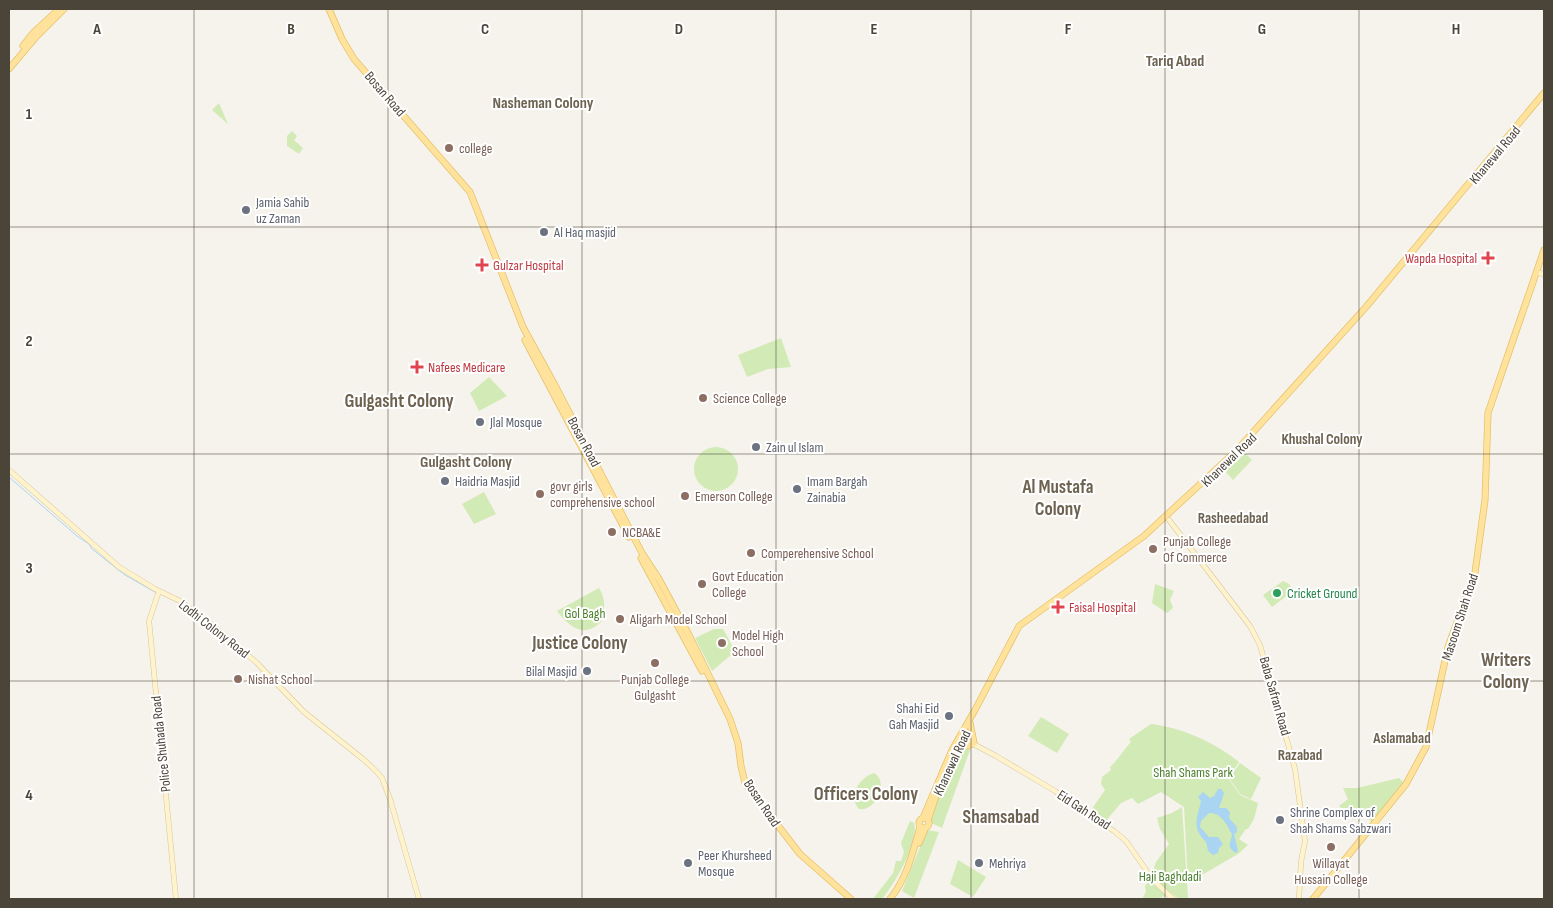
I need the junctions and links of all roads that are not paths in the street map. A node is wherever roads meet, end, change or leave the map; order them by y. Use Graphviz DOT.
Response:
graph roads {
  1 [pos="59,9"];
  2 [pos="64,9"];
  3 [pos="324,9"];
  4 [pos="329,9"];
  5 [pos="341,40"];
  6 [pos="9,63"];
  7 [pos="9,69"];
  8 [pos="1544,94"];
  9 [pos="1434,227"];
  10 [pos="1544,250"];
  11 [pos="1544,260"];
  12 [pos="1542,274"];
  13 [pos="1532,289"];
  14 [pos="9,470"];
  15 [pos="1169,520"];
  16 [pos="161,591"];
  17 [pos="669,604"];
  18 [pos="970,723"];
  19 [pos="962,737"];
  20 [pos="974,744"];
  21 [pos="956,749"];
  22 [pos="933,798"];
  23 [pos="177,899"];
  24 [pos="419,899"];
  25 [pos="846,899"];
  26 [pos="851,899"];
  27 [pos="891,899"];
  28 [pos="1173,899"];
  29 [pos="1299,899"];
  30 [pos="1314,899"];
  1 -- 6 [label="main road"];
  2 -- 7 [label="main road"];
  3 -- 5 [label="main road, Bosan Road"];
  4 -- 5 [label="main road, Bosan Road"];
  5 -- 17 [label="main road, Bosan Road"];
  8 -- 9 [label="main road, Khanewal Road"];
  9 -- 18 [label="main road, Khanewal Road"];
  9 -- 19 [label="main road, Khanewal Road"];
  10 -- 13 [label="main road, Masoom Shah Road"];
  11 -- 12 [label="main road, Masoom Shah Road"];
  12 -- 13 [label="main road, Masoom Shah Road"];
  13 -- 30 [label="main road, Masoom Shah Road"];
  14 -- 16 [label="main road, Lodhi Colony Road"];
  15 -- 29 [label="main road, Baba Safran Road"];
  16 -- 23 [label="main road, Police Shuhada Road"];
  16 -- 24 [label="main road, Lodhi Colony Road"];
  17 -- 25 [label="main road, Bosan Road"];
  17 -- 26 [label="main road, Bosan Road"];
  18 -- 19 [label="main road, Khanewal Road"];
  18 -- 20 [label="main road"];
  19 -- 20 [label="main road, Eid Gah Road"];
  19 -- 21 [label="main road, Khanewal Road"];
  19 -- 22 [label="main road"];
  20 -- 21 [label="main road"];
  20 -- 28 [label="main road, Eid Gah Road"];
  21 -- 22 [label="main road, Khanewal Road"];
  22 -- 27 [label="main road, Khanewal Road"];
}
